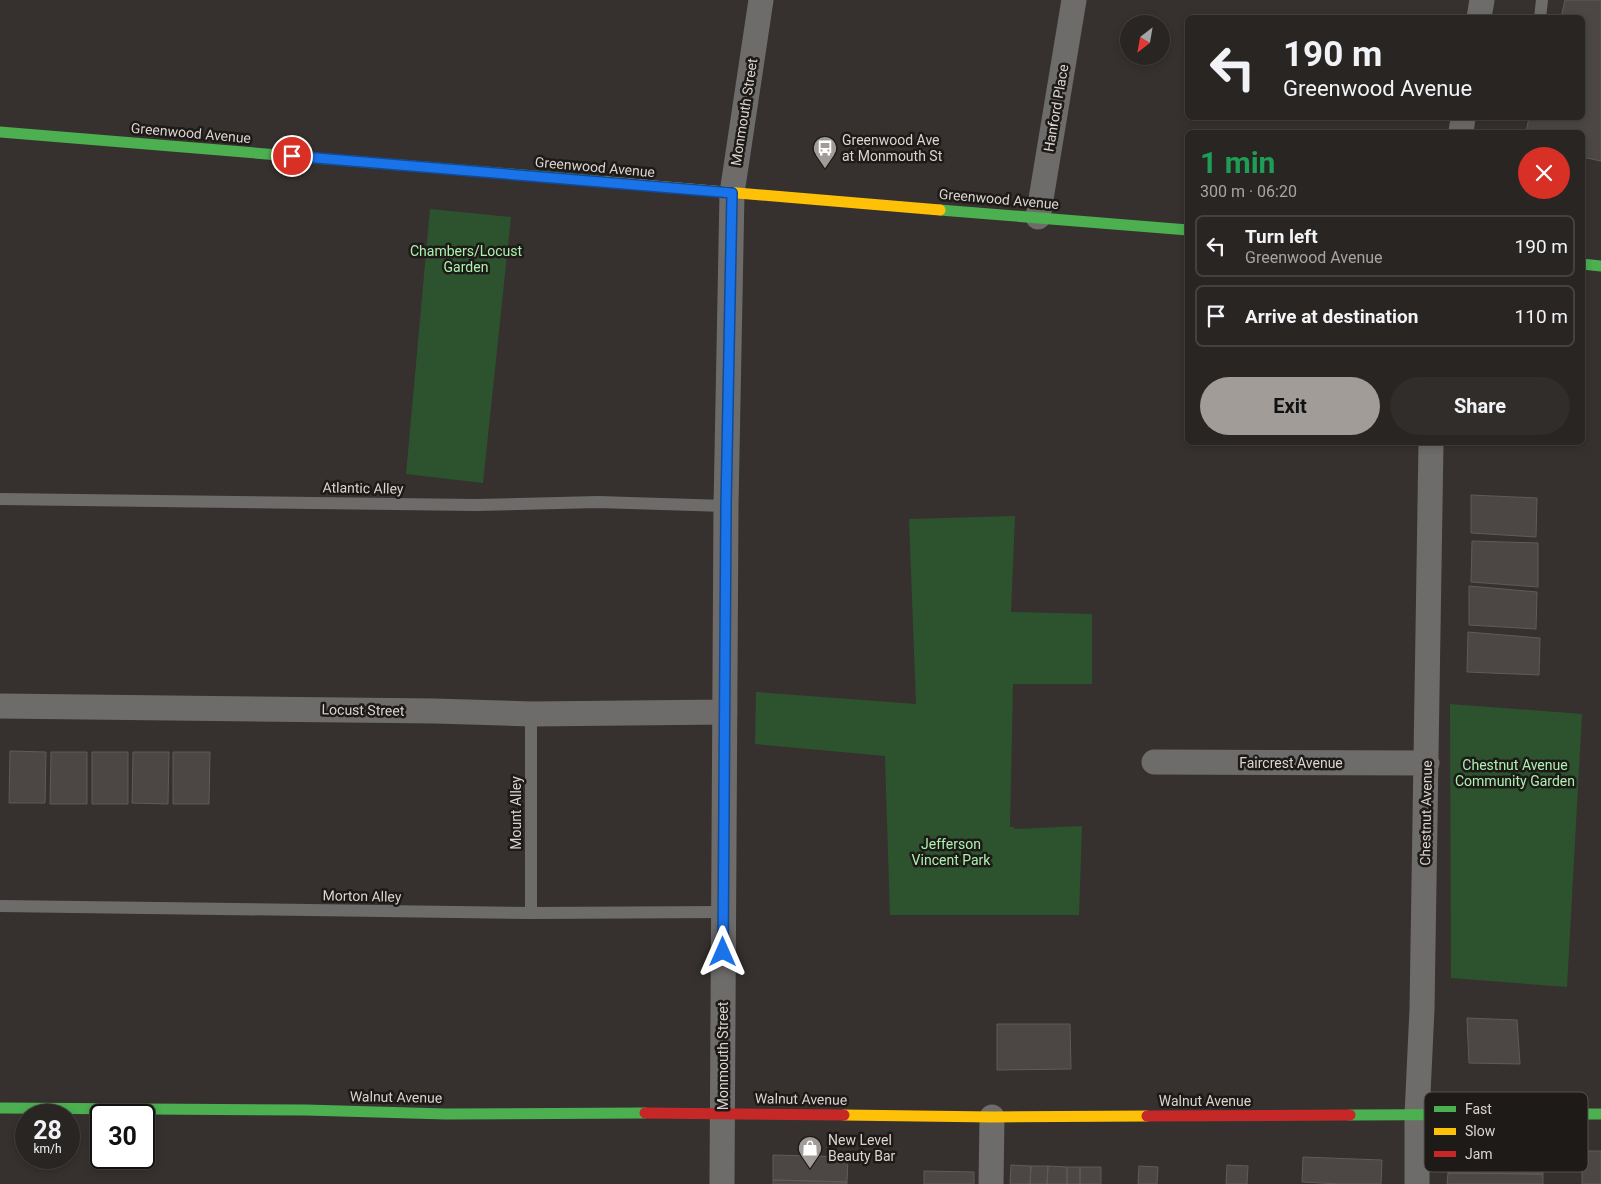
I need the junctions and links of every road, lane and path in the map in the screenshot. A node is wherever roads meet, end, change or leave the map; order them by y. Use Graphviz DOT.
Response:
graph roads {
  1 [pos="761,0"];
  2 [pos="1074,0"];
  3 [pos="1482,0"];
  4 [pos="1542,0"];
  5 [pos="1480,15"];
  6 [pos="1540,15"];
  7 [pos="0,132"];
  8 [pos="732,193"];
  9 [pos="1038,217"];
  10 [pos="1185,230"];
  11 [pos="1585,264"];
  12 [pos="1601,266"];
  13 [pos="1431,445"];
  14 [pos="0,499"];
  15 [pos="726,506"];
  16 [pos="0,706"];
  17 [pos="726,712"];
  18 [pos="532,714"];
  19 [pos="1154,762"];
  20 [pos="1427,764"];
  21 [pos="0,906"];
  22 [pos="723,912"];
  23 [pos="531,913"];
  24 [pos="0,1108"];
  25 [pos="723,1113"];
  26 [pos="1588,1114"];
  27 [pos="1601,1114"];
  28 [pos="1417,1115"];
  29 [pos="1424,1115"];
  30 [pos="992,1117"];
  31 [pos="722,1184"];
  32 [pos="991,1184"];
  33 [pos="1417,1184"];
  1 -- 8 [label="street, Monmouth Street"];
  2 -- 9 [label="street, Hanford Place"];
  3 -- 5 [label="street"];
  4 -- 6 [label="lane"];
  7 -- 8 [label="street, Greenwood Avenue"];
  8 -- 9 [label="street, Greenwood Avenue"];
  8 -- 15 [label="street, Monmouth Street"];
  9 -- 10 [label="street, Greenwood Avenue"];
  11 -- 12 [label="street"];
  13 -- 20 [label="street, Chestnut Avenue"];
  14 -- 15 [label="lane, Atlantic Alley"];
  15 -- 17 [label="street, Monmouth Street"];
  16 -- 18 [label="street, Locust Street"];
  17 -- 18 [label="street, Locust Street"];
  17 -- 22 [label="street, Monmouth Street"];
  18 -- 23 [label="lane, Mount Alley"];
  19 -- 20 [label="street, Faircrest Avenue"];
  20 -- 28 [label="street, Chestnut Avenue"];
  21 -- 23 [label="lane, Morton Alley"];
  22 -- 23 [label="lane, Morton Alley"];
  22 -- 25 [label="street, Monmouth Street"];
  24 -- 25 [label="street, Walnut Avenue"];
  25 -- 30 [label="street, Walnut Avenue"];
  25 -- 31 [label="street, Monmouth Street"];
  26 -- 27 [label="street, Walnut Avenue"];
  28 -- 29 [label="street, Walnut Avenue"];
  28 -- 30 [label="street, Walnut Avenue"];
  28 -- 33 [label="street, Chestnut Avenue"];
  30 -- 32 [label="street"];
}
